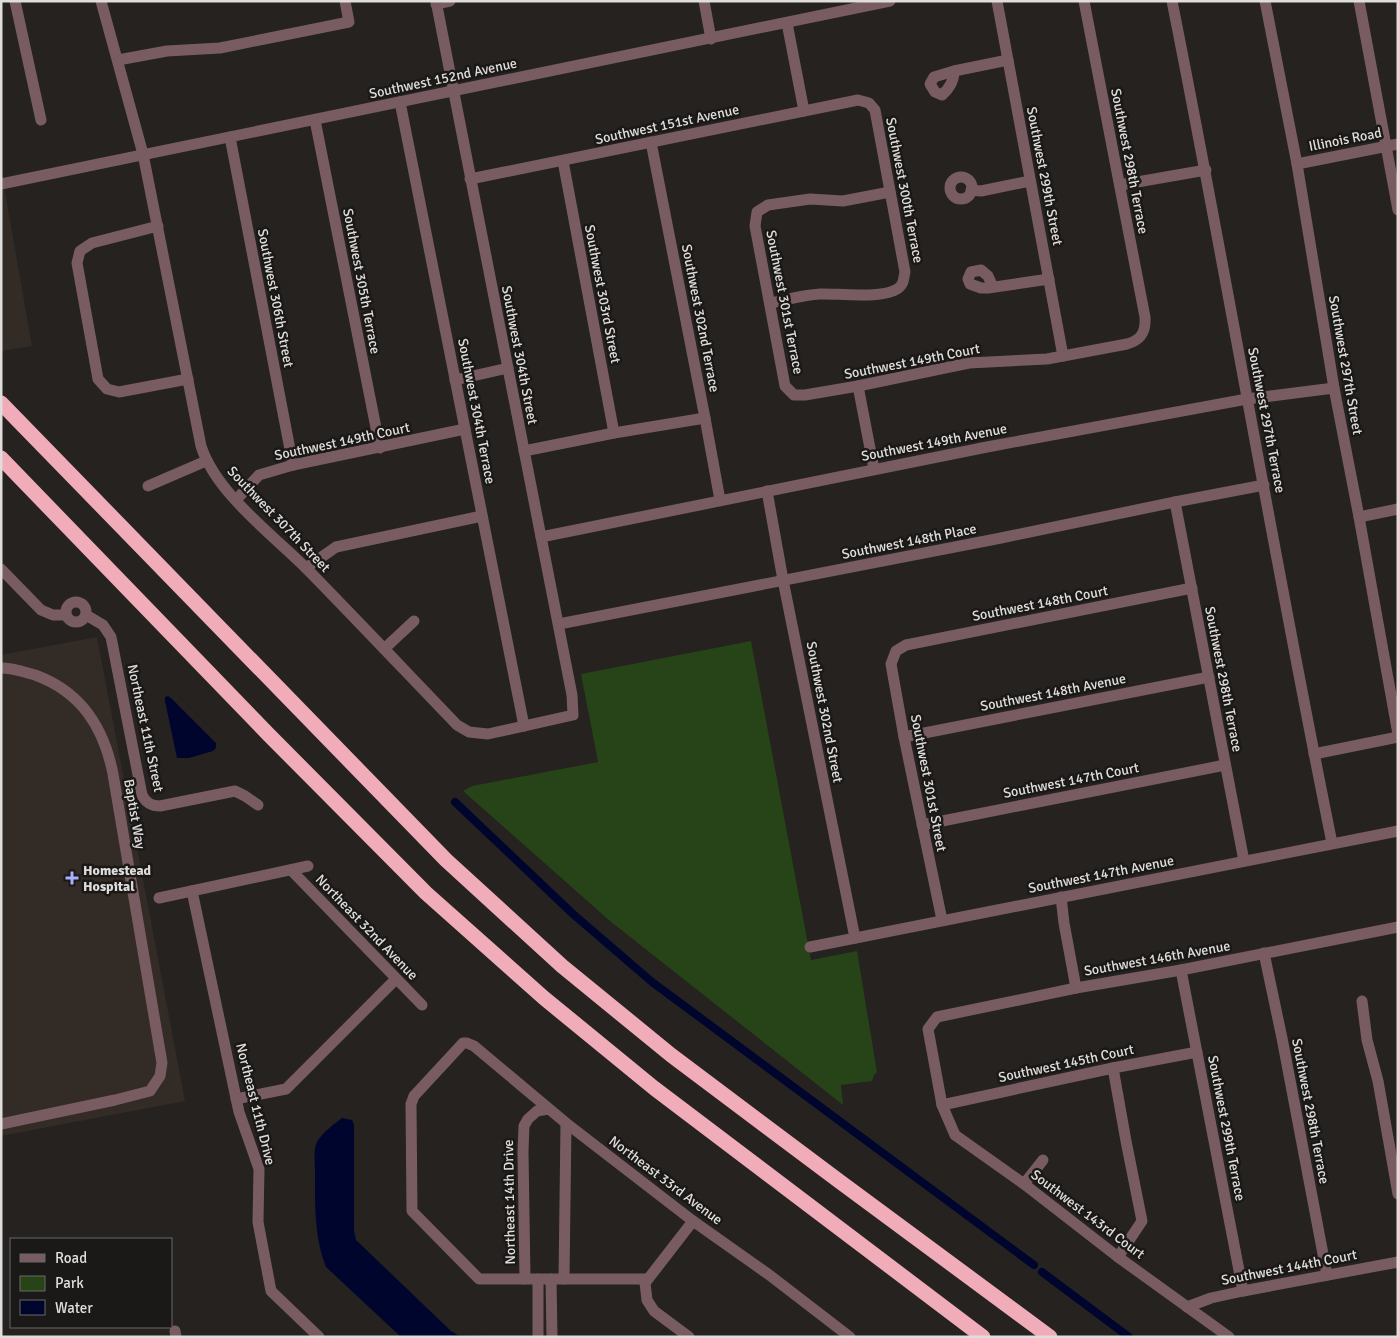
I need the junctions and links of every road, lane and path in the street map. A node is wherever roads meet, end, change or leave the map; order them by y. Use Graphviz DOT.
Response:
graph roads {
  1 [pos="15,1"];
  2 [pos="101,1"];
  3 [pos="345,1"];
  4 [pos="450,1"];
  5 [pos="704,1"];
  6 [pos="890,1"];
  7 [pos="997,1"];
  8 [pos="1084,1"];
  9 [pos="1172,1"];
  10 [pos="1265,1"];
  11 [pos="1359,1"];
  12 [pos="436,3"];
  13 [pos="787,23"];
  14 [pos="711,39"];
  15 [pos="118,60"];
  16 [pos="1008,60"];
  17 [pos="954,71"];
  18 [pos="454,91"];
  19 [pos="400,102"];
  20 [pos="869,103"];
  21 [pos="804,111"];
  22 [pos="41,120"];
  23 [pos="315,120"];
  24 [pos="230,137"];
  25 [pos="650,142"];
  26 [pos="1398,144"];
  27 [pos="1386,146"];
  28 [pos="143,154"];
  29 [pos="563,160"];
  30 [pos="1297,164"];
  31 [pos="1206,170"];
  32 [pos="470,179"];
  33 [pos="1030,181"];
  34 [pos="1,184"];
  35 [pos="1120,185"];
  36 [pos="971,190"];
  37 [pos="890,192"];
  38 [pos="1398,210"];
  39 [pos="158,226"];
  40 [pos="1049,279"];
  41 [pos="993,287"];
  42 [pos="770,303"];
  43 [pos="1146,326"];
  44 [pos="1063,356"];
  45 [pos="508,368"];
  46 [pos="188,379"];
  47 [pos="455,380"];
  48 [pos="858,386"];
  49 [pos="1334,388"];
  50 [pos="794,395"];
  51 [pos="1247,399"];
  52 [pos="1,403"];
  53 [pos="705,418"];
  54 [pos="465,429"];
  55 [pos="614,433"];
  56 [pos="380,448"];
  57 [pos="524,452"];
  58 [pos="1,458"];
  59 [pos="206,461"];
  60 [pos="294,465"];
  61 [pos="874,469"];
  62 [pos="1264,485"];
  63 [pos="148,486"];
  64 [pos="767,491"];
  65 [pos="236,500"];
  66 [pos="720,500"];
  67 [pos="1175,502"];
  68 [pos="1398,509"];
  69 [pos="482,516"];
  70 [pos="1359,517"];
  71 [pos="541,537"];
  72 [pos="306,568"];
  73 [pos="1,569"];
  74 [pos="783,580"];
  75 [pos="1192,588"];
  76 [pos="66,615"];
  77 [pos="86,615"];
  78 [pos="414,621"];
  79 [pos="559,624"];
  80 [pos="384,649"];
  81 [pos="896,651"];
  82 [pos="1,668"];
  83 [pos="1208,677"];
  84 [pos="524,726"];
  85 [pos="1398,735"];
  86 [pos="904,737"];
  87 [pos="1314,754"];
  88 [pos="1225,765"];
  89 [pos="258,805"];
  90 [pos="922,825"];
  91 [pos="1398,830"];
  92 [pos="1332,843"];
  93 [pos="1244,861"];
  94 [pos="308,866"];
  95 [pos="291,870"];
  96 [pos="192,891"];
  97 [pos="1060,897"];
  98 [pos="159,898"];
  99 [pos="942,920"];
  100 [pos="1398,927"];
  101 [pos="855,938"];
  102 [pos="810,946"];
  103 [pos="1264,953"];
  104 [pos="1181,970"];
  105 [pos="396,979"];
  106 [pos="1076,988"];
  107 [pos="1362,1001"];
  108 [pos="422,1004"];
  109 [pos="1197,1052"];
  110 [pos="1113,1068"];
  111 [pos="236,1099"];
  112 [pos="942,1105"];
  113 [pos="548,1109"];
  114 [pos="566,1123"];
  115 [pos="1,1124"];
  116 [pos="1043,1160"];
  117 [pos="1024,1184"];
  118 [pos="1397,1188"];
  119 [pos="693,1221"];
  120 [pos="1118,1256"];
  121 [pos="1398,1262"];
  122 [pos="1327,1275"];
  123 [pos="525,1279"];
  124 [pos="538,1279"];
  125 [pos="551,1279"];
  126 [pos="564,1279"];
  127 [pos="647,1281"];
  128 [pos="1243,1291"];
  129 [pos="1187,1307"];
  130 [pos="319,1337"];
  131 [pos="538,1337"];
  132 [pos="552,1337"];
  133 [pos="689,1337"];
  134 [pos="850,1337"];
  135 [pos="983,1337"];
  136 [pos="1050,1337"];
  137 [pos="1229,1337"];
  1 -- 22 [label="street"];
  2 -- 15 [label="street, Southwest 307th Street"];
  3 -- 15 [label="street"];
  4 -- 12 [label="street"];
  5 -- 14 [label="street"];
  6 -- 13 [label="street, Southwest 152nd Avenue"];
  7 -- 16 [label="street, Southwest 299th Street"];
  8 -- 35 [label="street, Southwest 298th Terrace"];
  9 -- 31 [label="street, Southwest 297th Terrace"];
  10 -- 30 [label="street, Southwest 297th Street"];
  11 -- 27 [label="street"];
  12 -- 18 [label="street, Southwest 304th Street"];
  13 -- 14 [label="street, Southwest 152nd Avenue"];
  13 -- 21 [label="street"];
  14 -- 18 [label="street, Southwest 152nd Avenue"];
  15 -- 28 [label="street, Southwest 307th Street"];
  16 -- 17 [label="street"];
  16 -- 33 [label="street, Southwest 299th Street"];
  18 -- 19 [label="street, Southwest 152nd Avenue"];
  18 -- 32 [label="street, Southwest 304th Street"];
  19 -- 23 [label="street, Southwest 152nd Avenue"];
  19 -- 47 [label="street, Southwest 304th Terrace"];
  20 -- 21 [label="street, Southwest 151st Avenue"];
  20 -- 37 [label="street, Southwest 300th Terrace"];
  21 -- 25 [label="street, Southwest 151st Avenue"];
  23 -- 24 [label="street, Southwest 152nd Avenue"];
  23 -- 56 [label="street, Southwest 305th Terrace"];
  24 -- 28 [label="street, Southwest 152nd Avenue"];
  24 -- 60 [label="street, Southwest 306th Street"];
  25 -- 29 [label="street, Southwest 151st Avenue"];
  25 -- 53 [label="street, Southwest 302nd Terrace"];
  26 -- 27 [label="street, Illinois Road"];
  27 -- 30 [label="street, Illinois Road"];
  27 -- 38 [label="street"];
  28 -- 34 [label="street, Southwest 152nd Avenue"];
  28 -- 39 [label="street, Southwest 307th Street"];
  29 -- 32 [label="street, Southwest 151st Avenue"];
  29 -- 55 [label="street, Southwest 303rd Street"];
  30 -- 49 [label="street, Southwest 297th Street"];
  31 -- 35 [label="street"];
  31 -- 51 [label="street, Southwest 297th Terrace"];
  32 -- 45 [label="street, Southwest 304th Street"];
  33 -- 36 [label="street"];
  33 -- 40 [label="street, Southwest 299th Street"];
  35 -- 43 [label="street, Southwest 298th Terrace"];
  37 -- 42 [label="street, Southwest 301st Terrace"];
  37 -- 42 [label="street, Southwest 300th Terrace"];
  39 -- 46 [label="street, Southwest 307th Street"];
  39 -- 46 [label="street"];
  40 -- 41 [label="street"];
  40 -- 44 [label="street, Southwest 299th Street"];
  42 -- 50 [label="street, Southwest 301st Terrace"];
  43 -- 44 [label="street, Southwest 149th Court"];
  44 -- 48 [label="street, Southwest 149th Court"];
  45 -- 47 [label="street"];
  45 -- 57 [label="street, Southwest 304th Street"];
  46 -- 59 [label="street, Southwest 307th Street"];
  47 -- 54 [label="street, Southwest 304th Terrace"];
  48 -- 50 [label="street, Southwest 149th Court"];
  48 -- 61 [label="street"];
  49 -- 51 [label="street, Southwest 149th Avenue"];
  49 -- 70 [label="street, Southwest 297th Street"];
  51 -- 61 [label="street, Southwest 149th Avenue"];
  51 -- 62 [label="street, Southwest 297th Terrace"];
  52 -- 136 [label="highway"];
  53 -- 55 [label="street"];
  53 -- 66 [label="street, Southwest 302nd Terrace"];
  54 -- 56 [label="street, Southwest 149th Court"];
  54 -- 69 [label="street, Southwest 304th Terrace"];
  55 -- 57 [label="street"];
  56 -- 60 [label="street, Southwest 149th Court"];
  57 -- 71 [label="street, Southwest 304th Street"];
  58 -- 135 [label="highway"];
  59 -- 63 [label="street"];
  59 -- 65 [label="street, Southwest 307th Street"];
  60 -- 65 [label="street, Southwest 149th Court"];
  61 -- 64 [label="street, Southwest 149th Avenue"];
  62 -- 67 [label="street, Southwest 148th Place"];
  62 -- 87 [label="street, Southwest 297th Terrace"];
  64 -- 66 [label="street, Southwest 149th Avenue"];
  64 -- 74 [label="street, Southwest 302nd Street"];
  65 -- 72 [label="street, Southwest 307th Street"];
  66 -- 71 [label="street, Southwest 149th Avenue"];
  67 -- 74 [label="street, Southwest 148th Place"];
  67 -- 75 [label="street, Southwest 298th Terrace"];
  68 -- 70 [label="street"];
  69 -- 72 [label="street"];
  69 -- 84 [label="street, Southwest 304th Terrace"];
  70 -- 85 [label="street, Southwest 297th Street"];
  71 -- 79 [label="street, Southwest 304th Street"];
  72 -- 80 [label="street, Southwest 307th Street"];
  73 -- 76 [label="street"];
  74 -- 79 [label="street, Southwest 148th Place"];
  74 -- 101 [label="street, Southwest 302nd Street"];
  75 -- 81 [label="street, Southwest 148th Court"];
  75 -- 83 [label="street, Southwest 298th Terrace"];
  76 -- 77 [label="street"];
  76 -- 77 [label="street, Northeast 11th Street"];
  77 -- 89 [label="street, Northeast 11th Street"];
  78 -- 80 [label="street"];
  79 -- 84 [label="street, Southwest 304th Street"];
  80 -- 84 [label="street, Southwest 307th Street"];
  81 -- 86 [label="street, Southwest 301st Street"];
  82 -- 115 [label="street, Baptist Way"];
  83 -- 86 [label="street, Southwest 148th Avenue"];
  83 -- 88 [label="street, Southwest 298th Terrace"];
  85 -- 87 [label="street"];
  86 -- 90 [label="street, Southwest 301st Street"];
  87 -- 92 [label="street, Southwest 297th Terrace"];
  88 -- 90 [label="street, Southwest 147th Court"];
  88 -- 93 [label="street, Southwest 298th Terrace"];
  90 -- 99 [label="street, Southwest 301st Street"];
  91 -- 92 [label="street, Southwest 147th Avenue"];
  92 -- 93 [label="street, Southwest 147th Avenue"];
  93 -- 97 [label="street, Southwest 147th Avenue"];
  94 -- 95 [label="street, Northeast 32nd Avenue"];
  95 -- 96 [label="street, Northeast 32nd Avenue"];
  95 -- 105 [label="street, Northeast 32nd Avenue"];
  96 -- 98 [label="street, Northeast 32nd Avenue"];
  96 -- 111 [label="street, Northeast 11th Drive"];
  97 -- 99 [label="street, Southwest 147th Avenue"];
  97 -- 106 [label="street"];
  99 -- 101 [label="street, Southwest 147th Avenue"];
  100 -- 103 [label="street, Southwest 146th Avenue"];
  101 -- 102 [label="street, Southwest 147th Avenue"];
  103 -- 104 [label="street, Southwest 146th Avenue"];
  103 -- 122 [label="street, Southwest 298th Terrace"];
  104 -- 106 [label="street, Southwest 146th Avenue"];
  104 -- 109 [label="street, Southwest 299th Terrace"];
  105 -- 108 [label="street, Northeast 32nd Avenue"];
  105 -- 111 [label="street"];
  106 -- 112 [label="street, Southwest 146th Avenue"];
  107 -- 118 [label="street"];
  109 -- 110 [label="street, Southwest 145th Court"];
  109 -- 128 [label="street, Southwest 299th Terrace"];
  110 -- 112 [label="street, Southwest 145th Court"];
  110 -- 120 [label="street"];
  111 -- 130 [label="street, Northeast 11th Drive"];
  112 -- 117 [label="street, Southwest 143rd Court"];
  113 -- 114 [label="street, Northeast 33rd Avenue"];
  113 -- 123 [label="street, Northeast 14th Drive"];
  113 -- 123 [label="street, Northeast 33rd Avenue"];
  114 -- 119 [label="street, Northeast 33rd Avenue"];
  114 -- 126 [label="street"];
  116 -- 117 [label="street"];
  117 -- 120 [label="street, Southwest 143rd Court"];
  119 -- 127 [label="street"];
  119 -- 134 [label="street, Northeast 33rd Avenue"];
  120 -- 129 [label="street, Southwest 143rd Court"];
  121 -- 122 [label="street, Southwest 144th Court"];
  122 -- 128 [label="street, Southwest 144th Court"];
  123 -- 124 [label="street"];
  124 -- 125 [label="street"];
  124 -- 131 [label="street"];
  125 -- 126 [label="street"];
  125 -- 132 [label="street"];
  126 -- 127 [label="street"];
  127 -- 133 [label="street"];
  128 -- 129 [label="street, Southwest 144th Court"];
  129 -- 137 [label="street, Southwest 143rd Court"];
}
